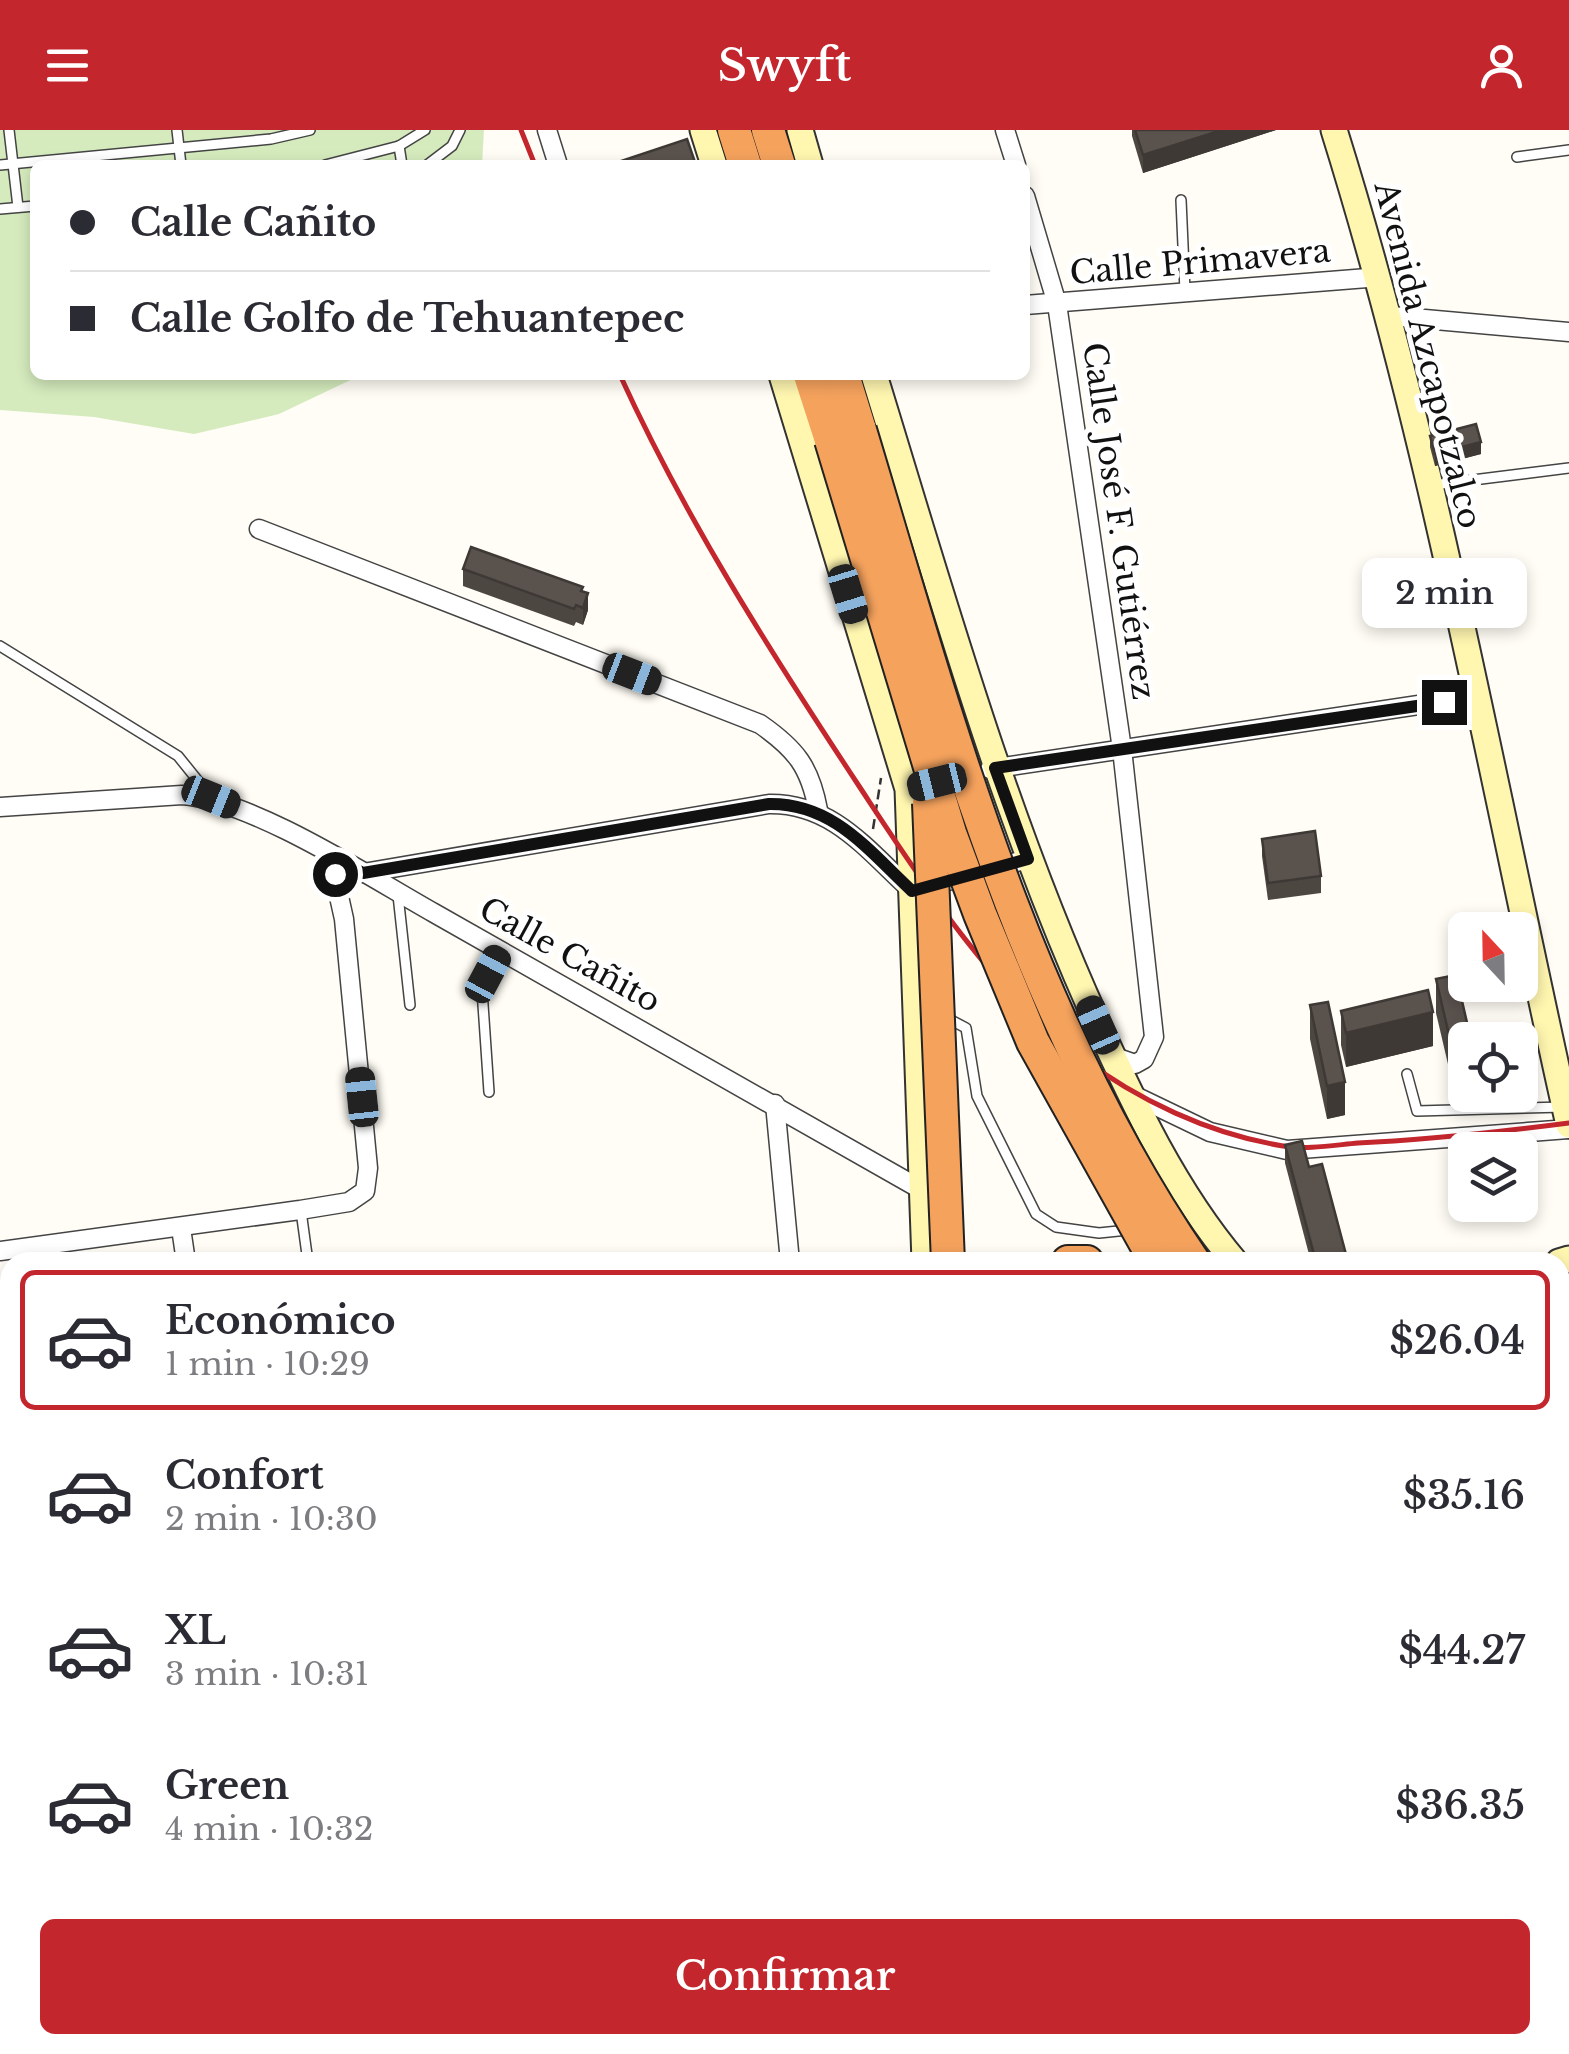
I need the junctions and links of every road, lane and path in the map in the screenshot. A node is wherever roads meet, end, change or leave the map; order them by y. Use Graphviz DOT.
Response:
graph roads {
  1 [pos="9,130"];
  2 [pos="177,130"];
  3 [pos="310,130"];
  4 [pos="425,130"];
  5 [pos="460,130"];
  6 [pos="546,130"];
  7 [pos="703,130"];
  8 [pos="734,130"];
  9 [pos="768,130"];
  10 [pos="800,130"];
  11 [pos="1005,130"];
  12 [pos="1334,130"];
  13 [pos="399,146"];
  14 [pos="179,148"];
  15 [pos="1569,150"];
  16 [pos="1516,157"];
  17 [pos="54,160"];
  18 [pos="180,160"];
  19 [pos="345,160"];
  20 [pos="401,160"];
  21 [pos="434,160"];
  22 [pos="556,160"];
  23 [pos="712,160"];
  24 [pos="743,160"];
  25 [pos="777,160"];
  26 [pos="809,160"];
  27 [pos="1014,160"];
  28 [pos="30,162"];
  29 [pos="13,164"];
  30 [pos="0,165"];
  31 [pos="1181,200"];
  32 [pos="30,206"];
  33 [pos="18,207"];
  34 [pos="0,209"];
  35 [pos="1030,213"];
  36 [pos="1380,277"];
  37 [pos="1186,294"];
  38 [pos="1057,304"];
  39 [pos="1030,306"];
  40 [pos="1391,316"];
  41 [pos="1569,332"];
  42 [pos="784,380"];
  43 [pos="813,380"];
  44 [pos="843,380"];
  45 [pos="876,380"];
  46 [pos="845,435"];
  47 [pos="1569,468"];
  48 [pos="1430,486"];
  49 [pos="260,529"];
  50 [pos="0,646"];
  51 [pos="1480,696"];
  52 [pos="1122,749"];
  53 [pos="928,754"];
  54 [pos="995,768"];
  55 [pos="908,789"];
  56 [pos="211,797"];
  57 [pos="0,807"];
  58 [pos="818,810"];
  59 [pos="330,856"];
  60 [pos="1028,859"];
  61 [pos="363,873"];
  62 [pos="912,891"];
  63 [pos="397,892"];
  64 [pos="500,950"];
  65 [pos="410,1005"];
  66 [pos="916,1014"];
  67 [pos="1112,1056"];
  68 [pos="1406,1074"];
  69 [pos="490,1092"];
  70 [pos="1131,1094"];
  71 [pos="775,1104"];
  72 [pos="1568,1121"];
  73 [pos="922,1190"];
  74 [pos="1187,1192"];
  75 [pos="300,1210"];
  76 [pos="181,1228"];
  77 [pos="0,1251"];
  78 [pos="185,1252"];
  79 [pos="306,1252"];
  80 [pos="789,1252"];
  81 [pos="925,1252"];
  82 [pos="948,1252"];
  83 [pos="1150,1252"];
  84 [pos="1187,1252"];
  85 [pos="1228,1252"];
  1 -- 29 [label="lane"];
  2 -- 14 [label="lane"];
  3 -- 14 [label="lane"];
  4 -- 13 [label="lane"];
  5 -- 21 [label="lane"];
  6 -- 22 [label="street"];
  7 -- 23 [label="street"];
  8 -- 24 [label="highway"];
  9 -- 25 [label="highway"];
  10 -- 26 [label="street"];
  11 -- 27 [label="street"];
  12 -- 36 [label="street, Avenida Azcapotzalco"];
  13 -- 19 [label="lane"];
  13 -- 20 [label="lane"];
  14 -- 17 [label="lane"];
  14 -- 18 [label="lane"];
  15 -- 16 [label="lane"];
  28 -- 29 [label="lane"];
  29 -- 30 [label="lane"];
  29 -- 33 [label="lane"];
  31 -- 37 [label="lane"];
  32 -- 33 [label="lane"];
  33 -- 34 [label="lane"];
  35 -- 38 [label="street, Calle José F. Gutiérrez"];
  36 -- 37 [label="street, Calle Primavera"];
  36 -- 40 [label="street, Avenida Azcapotzalco"];
  37 -- 38 [label="street, Calle Primavera"];
  38 -- 39 [label="street, Calle Primavera"];
  38 -- 52 [label="street, Calle José F. Gutiérrez"];
  40 -- 41 [label="street"];
  40 -- 48 [label="street, Avenida Azcapotzalco"];
  42 -- 55 [label="street"];
  43 -- 46 [label="highway"];
  44 -- 46 [label="highway"];
  45 -- 54 [label="street"];
  46 -- 53 [label="highway, bridge"];
  46 -- 84 [label="highway, bridge"];
  47 -- 48 [label="lane"];
  48 -- 51 [label="street, Avenida Azcapotzalco"];
  49 -- 58 [label="street"];
  50 -- 56 [label="lane"];
  51 -- 52 [label="street"];
  51 -- 72 [label="street, Avenida Azcapotzalco"];
  52 -- 54 [label="street"];
  52 -- 67 [label="street, Calle José F. Gutiérrez"];
  53 -- 82 [label="highway, bridge"];
  53 -- 83 [label="highway, bridge"];
  54 -- 55 [label="street"];
  54 -- 60 [label="street"];
  55 -- 62 [label="street"];
  56 -- 57 [label="street, Calle Cañito"];
  56 -- 59 [label="street, Calle Cañito"];
  58 -- 61 [label="street"];
  58 -- 62 [label="street"];
  59 -- 61 [label="street, Calle Cañito"];
  59 -- 75 [label="street"];
  60 -- 62 [label="street"];
  60 -- 67 [label="street"];
  61 -- 63 [label="street, Calle Cañito"];
  62 -- 66 [label="street"];
  63 -- 64 [label="street, Calle Cañito"];
  63 -- 65 [label="lane"];
  64 -- 69 [label="lane"];
  64 -- 71 [label="street, Calle Cañito"];
  66 -- 73 [label="street"];
  66 -- 74 [label="lane"];
  67 -- 70 [label="street"];
  68 -- 72 [label="lane"];
  70 -- 72 [label="street"];
  70 -- 74 [label="street"];
  71 -- 73 [label="street, Calle Cañito"];
  71 -- 80 [label="street"];
  73 -- 81 [label="street"];
  74 -- 85 [label="street"];
  75 -- 76 [label="street"];
  75 -- 79 [label="lane"];
  76 -- 77 [label="street"];
  76 -- 78 [label="street"];
}
